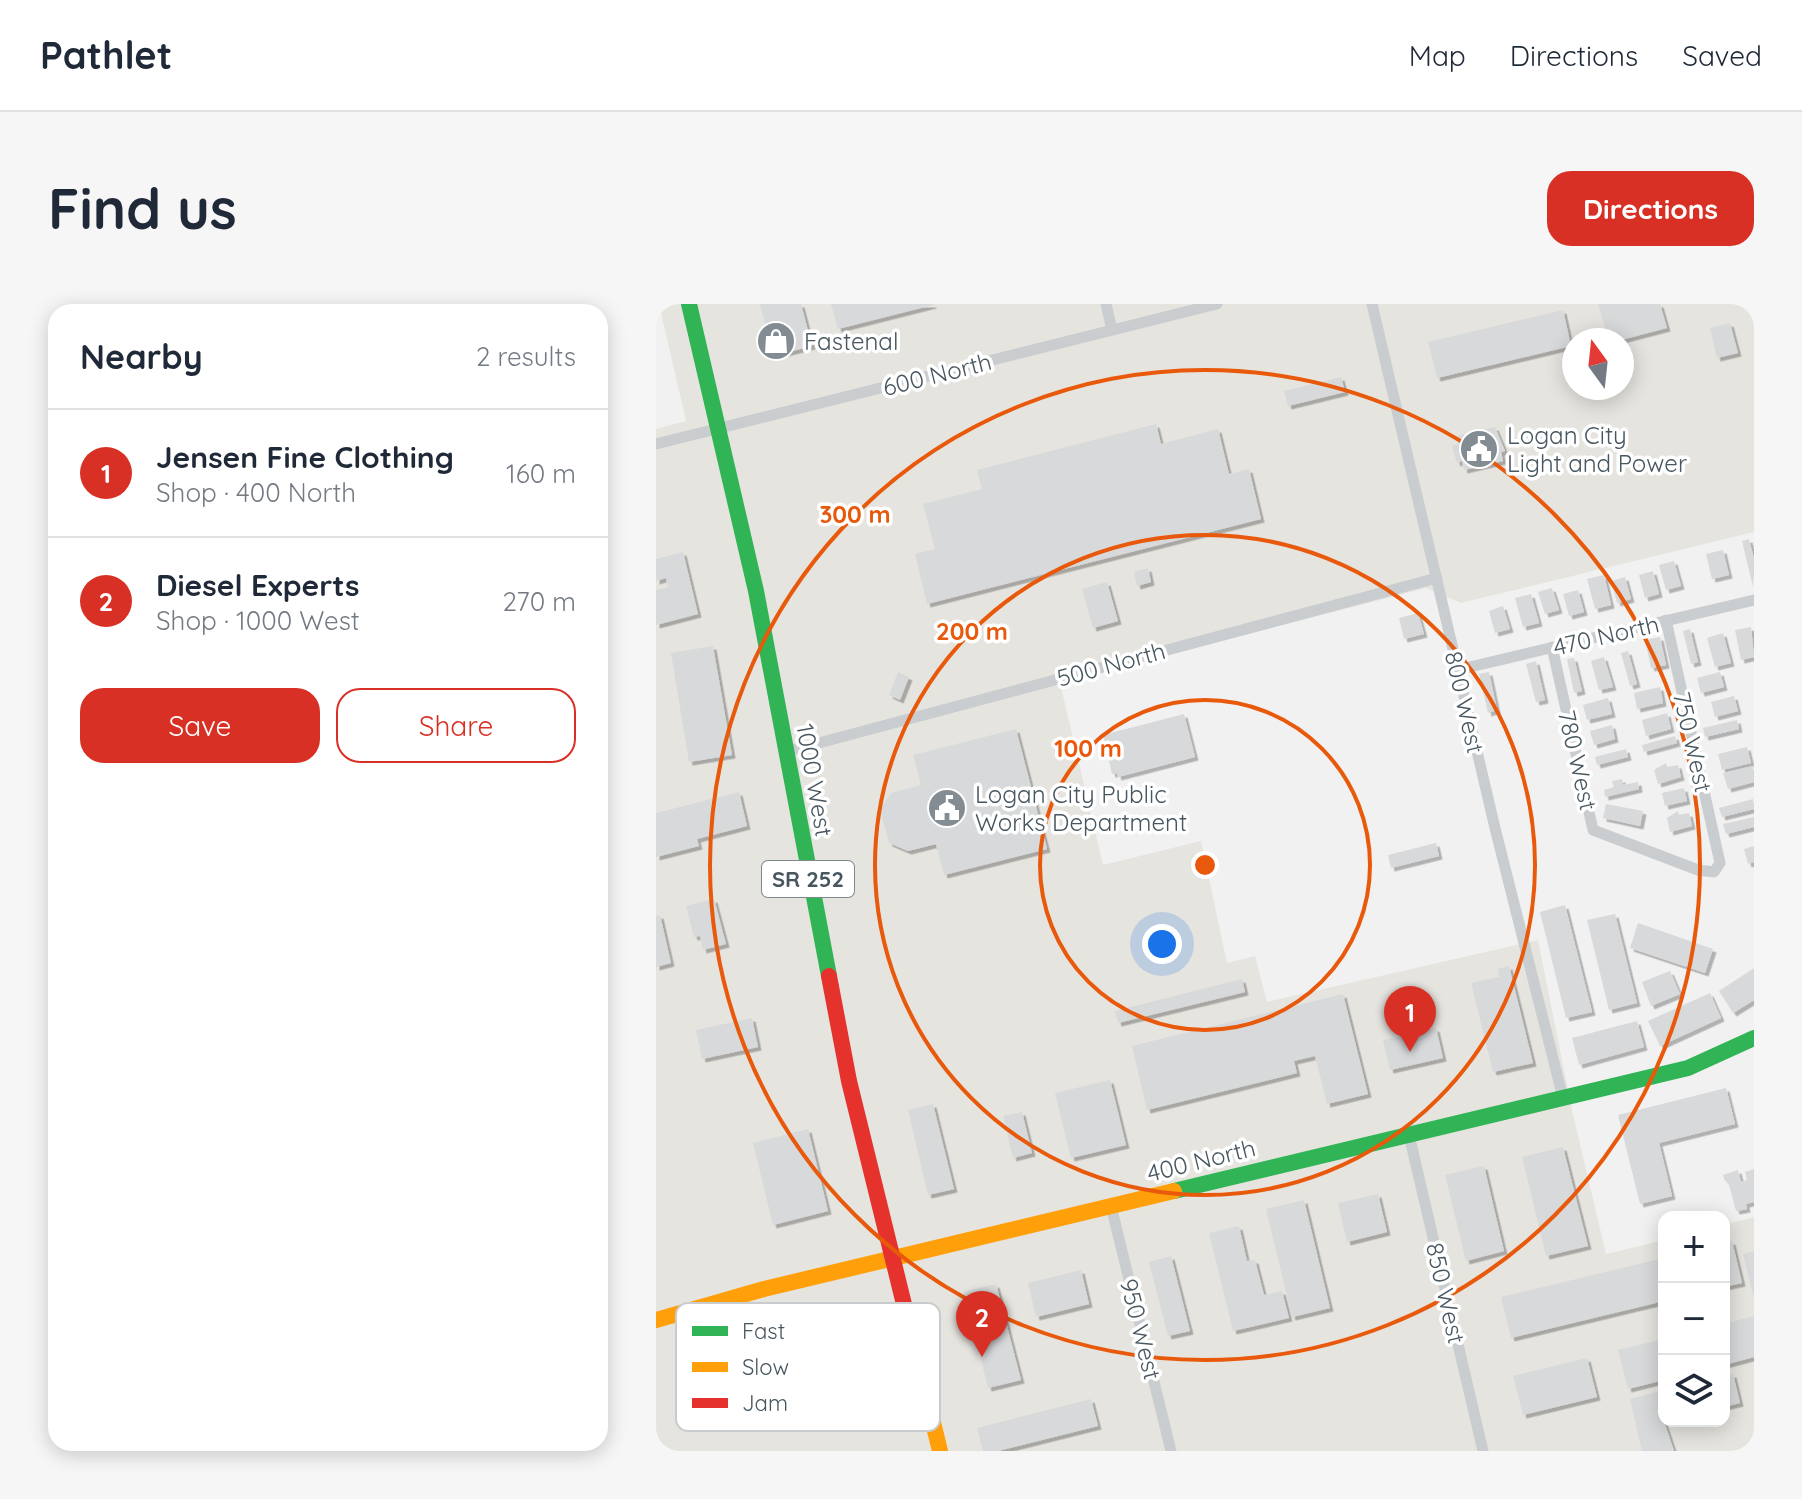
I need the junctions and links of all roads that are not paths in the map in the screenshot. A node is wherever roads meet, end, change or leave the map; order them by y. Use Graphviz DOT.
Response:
graph roads {
  1 [pos="689,304"];
  2 [pos="1106,304"];
  3 [pos="1217,304"];
  4 [pos="1372,304"];
  5 [pos="1112,330"];
  6 [pos="718,429"];
  7 [pos="656,444"];
  8 [pos="1437,578"];
  9 [pos="1754,600"];
  10 [pos="1666,620"];
  11 [pos="1552,647"];
  12 [pos="1457,670"];
  13 [pos="785,752"];
  14 [pos="1720,863"];
  15 [pos="1754,1038"];
  16 [pos="1563,1098"];
  17 [pos="1409,1135"];
  18 [pos="1111,1206"];
  19 [pos="894,1260"];
  20 [pos="715,1303"];
  21 [pos="904,1303"];
  22 [pos="676,1314"];
  23 [pos="656,1320"];
  24 [pos="935,1431"];
  25 [pos="940,1451"];
  26 [pos="1171,1451"];
  27 [pos="1483,1451"];
  1 -- 6 [label="main road, 1000 West / SR 252"];
  2 -- 5 [label="street"];
  3 -- 5 [label="street, 600 North"];
  4 -- 8 [label="street, 800 West"];
  5 -- 6 [label="street, 600 North"];
  6 -- 7 [label="street, 600 North"];
  6 -- 13 [label="main road, 1000 West / SR 252"];
  8 -- 12 [label="street, 800 West"];
  8 -- 13 [label="street, 500 North"];
  9 -- 10 [label="street, 470 North"];
  10 -- 11 [label="street, 470 North"];
  10 -- 14 [label="street, 750 West"];
  11 -- 12 [label="street, 470 North"];
  11 -- 14 [label="street, 780 West"];
  12 -- 16 [label="street, 800 West"];
  13 -- 19 [label="main road, 1000 West / SR 252"];
  15 -- 16 [label="main road, 400 North"];
  16 -- 17 [label="main road, 400 North"];
  17 -- 18 [label="main road, 400 North"];
  17 -- 27 [label="street, 850 West"];
  18 -- 19 [label="main road, 400 North"];
  18 -- 26 [label="street, 950 West"];
  19 -- 20 [label="main road, 400 North"];
  19 -- 21 [label="main road, 1000 West / SR 252"];
  22 -- 23 [label="main road, 400 North"];
  24 -- 25 [label="main road, 1000 West / SR 252"];
}
